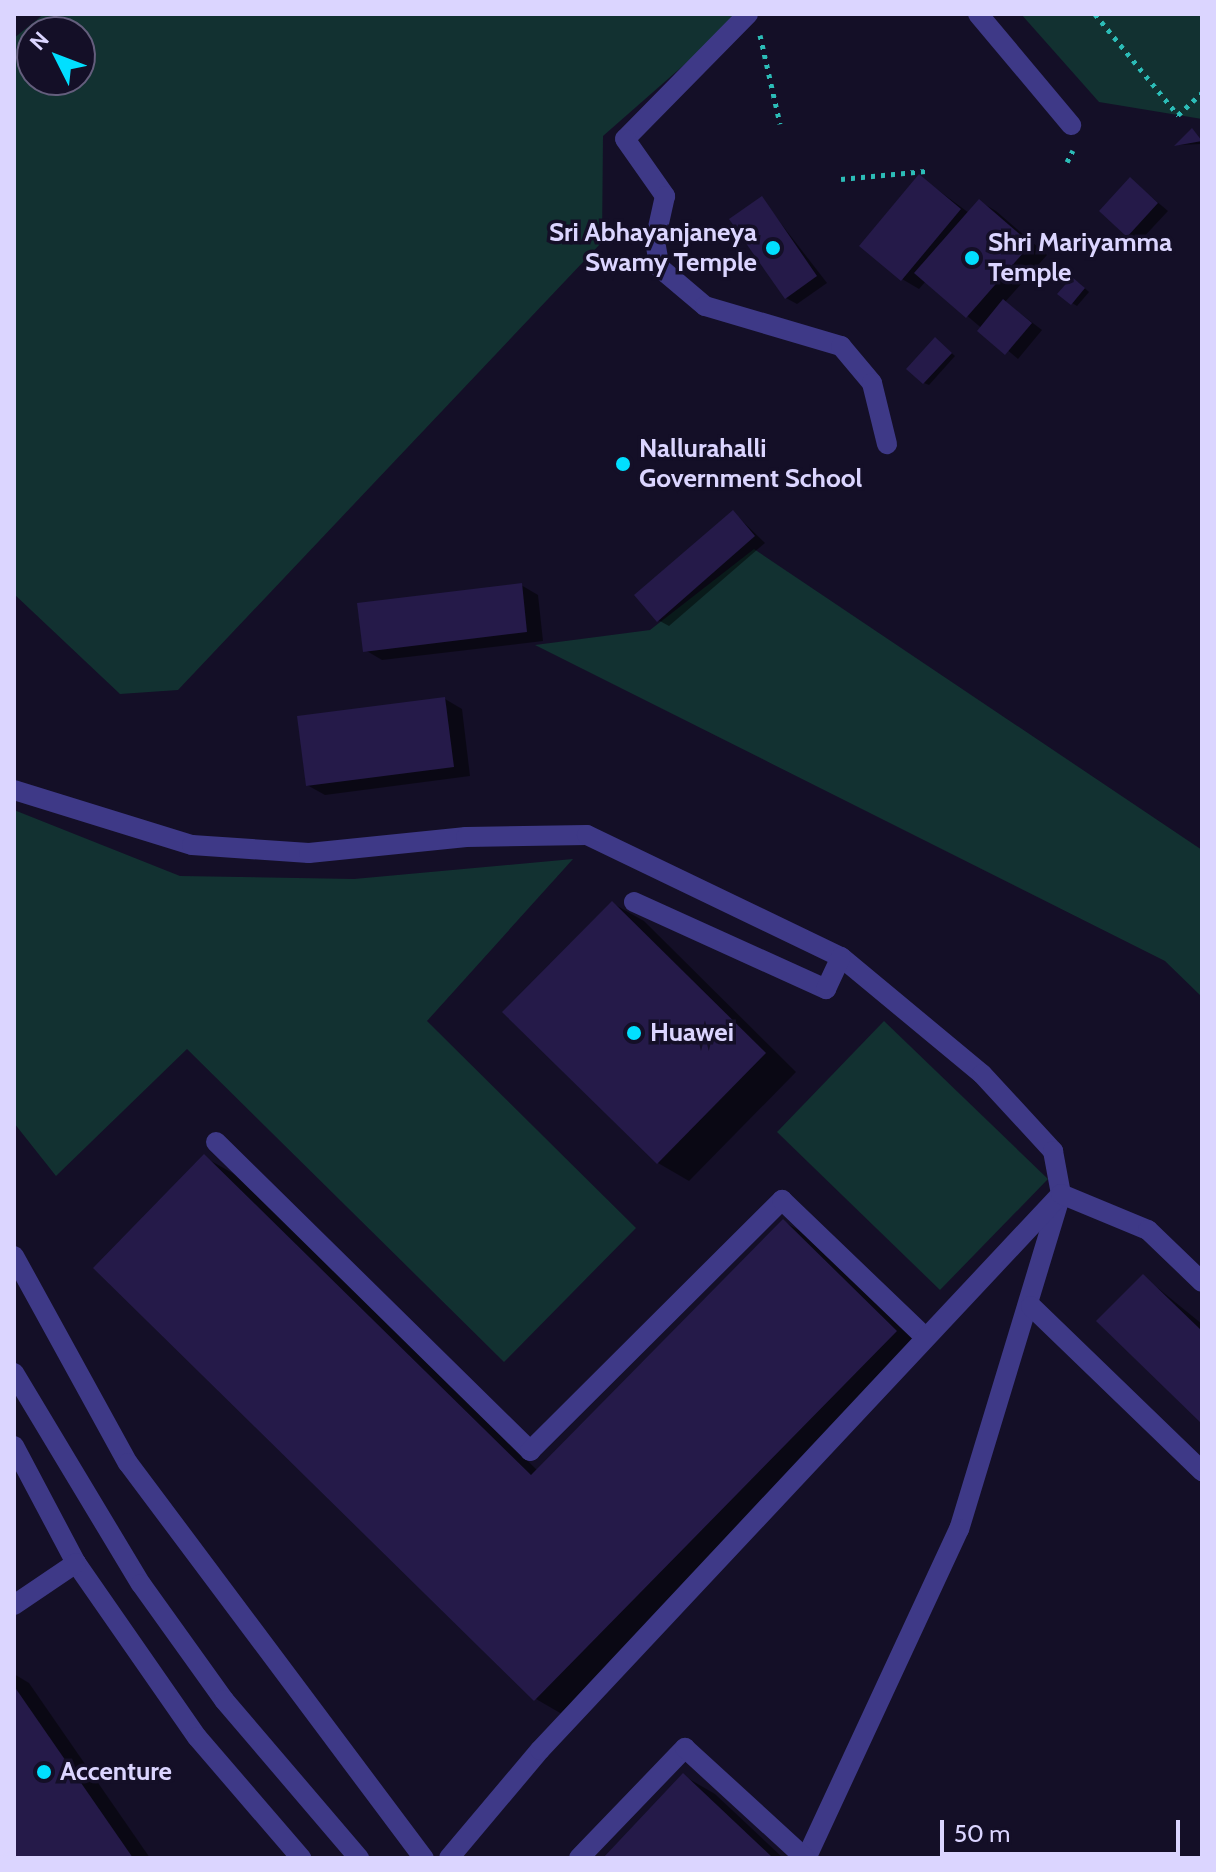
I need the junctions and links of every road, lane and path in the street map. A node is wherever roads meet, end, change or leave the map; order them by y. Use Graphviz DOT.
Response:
graph roads {
  1 [pos="978,14"];
  2 [pos="1095,14"];
  3 [pos="753,21"];
  4 [pos="1202,93"];
  5 [pos="780,124"];
  6 [pos="1071,125"];
  7 [pos="926,171"];
  8 [pos="841,179"];
  9 [pos="887,444"];
  10 [pos="14,790"];
  11 [pos="634,902"];
  12 [pos="841,957"];
  13 [pos="216,1142"];
  14 [pos="1061,1194"];
  15 [pos="14,1256"];
  16 [pos="1202,1282"];
  17 [pos="1031,1306"];
  18 [pos="925,1337"];
  19 [pos="14,1373"];
  20 [pos="14,1446"];
  21 [pos="1202,1471"];
  22 [pos="76,1563"];
  23 [pos="14,1605"];
  24 [pos="301,1858"];
  25 [pos="359,1858"];
  26 [pos="424,1858"];
  27 [pos="449,1858"];
  28 [pos="579,1858"];
  29 [pos="805,1858"];
  1 -- 6 [label="street"];
  2 -- 4 [label="path"];
  3 -- 5 [label="path"];
  3 -- 9 [label="street"];
  7 -- 8 [label="path"];
  10 -- 12 [label="street"];
  11 -- 12 [label="street"];
  12 -- 14 [label="street"];
  13 -- 18 [label="street"];
  14 -- 16 [label="street"];
  14 -- 17 [label="street"];
  14 -- 18 [label="street"];
  15 -- 26 [label="street"];
  17 -- 21 [label="street"];
  17 -- 29 [label="street"];
  18 -- 27 [label="street"];
  19 -- 25 [label="street"];
  20 -- 22 [label="street"];
  22 -- 23 [label="street"];
  22 -- 24 [label="street"];
  28 -- 29 [label="street"];
}
